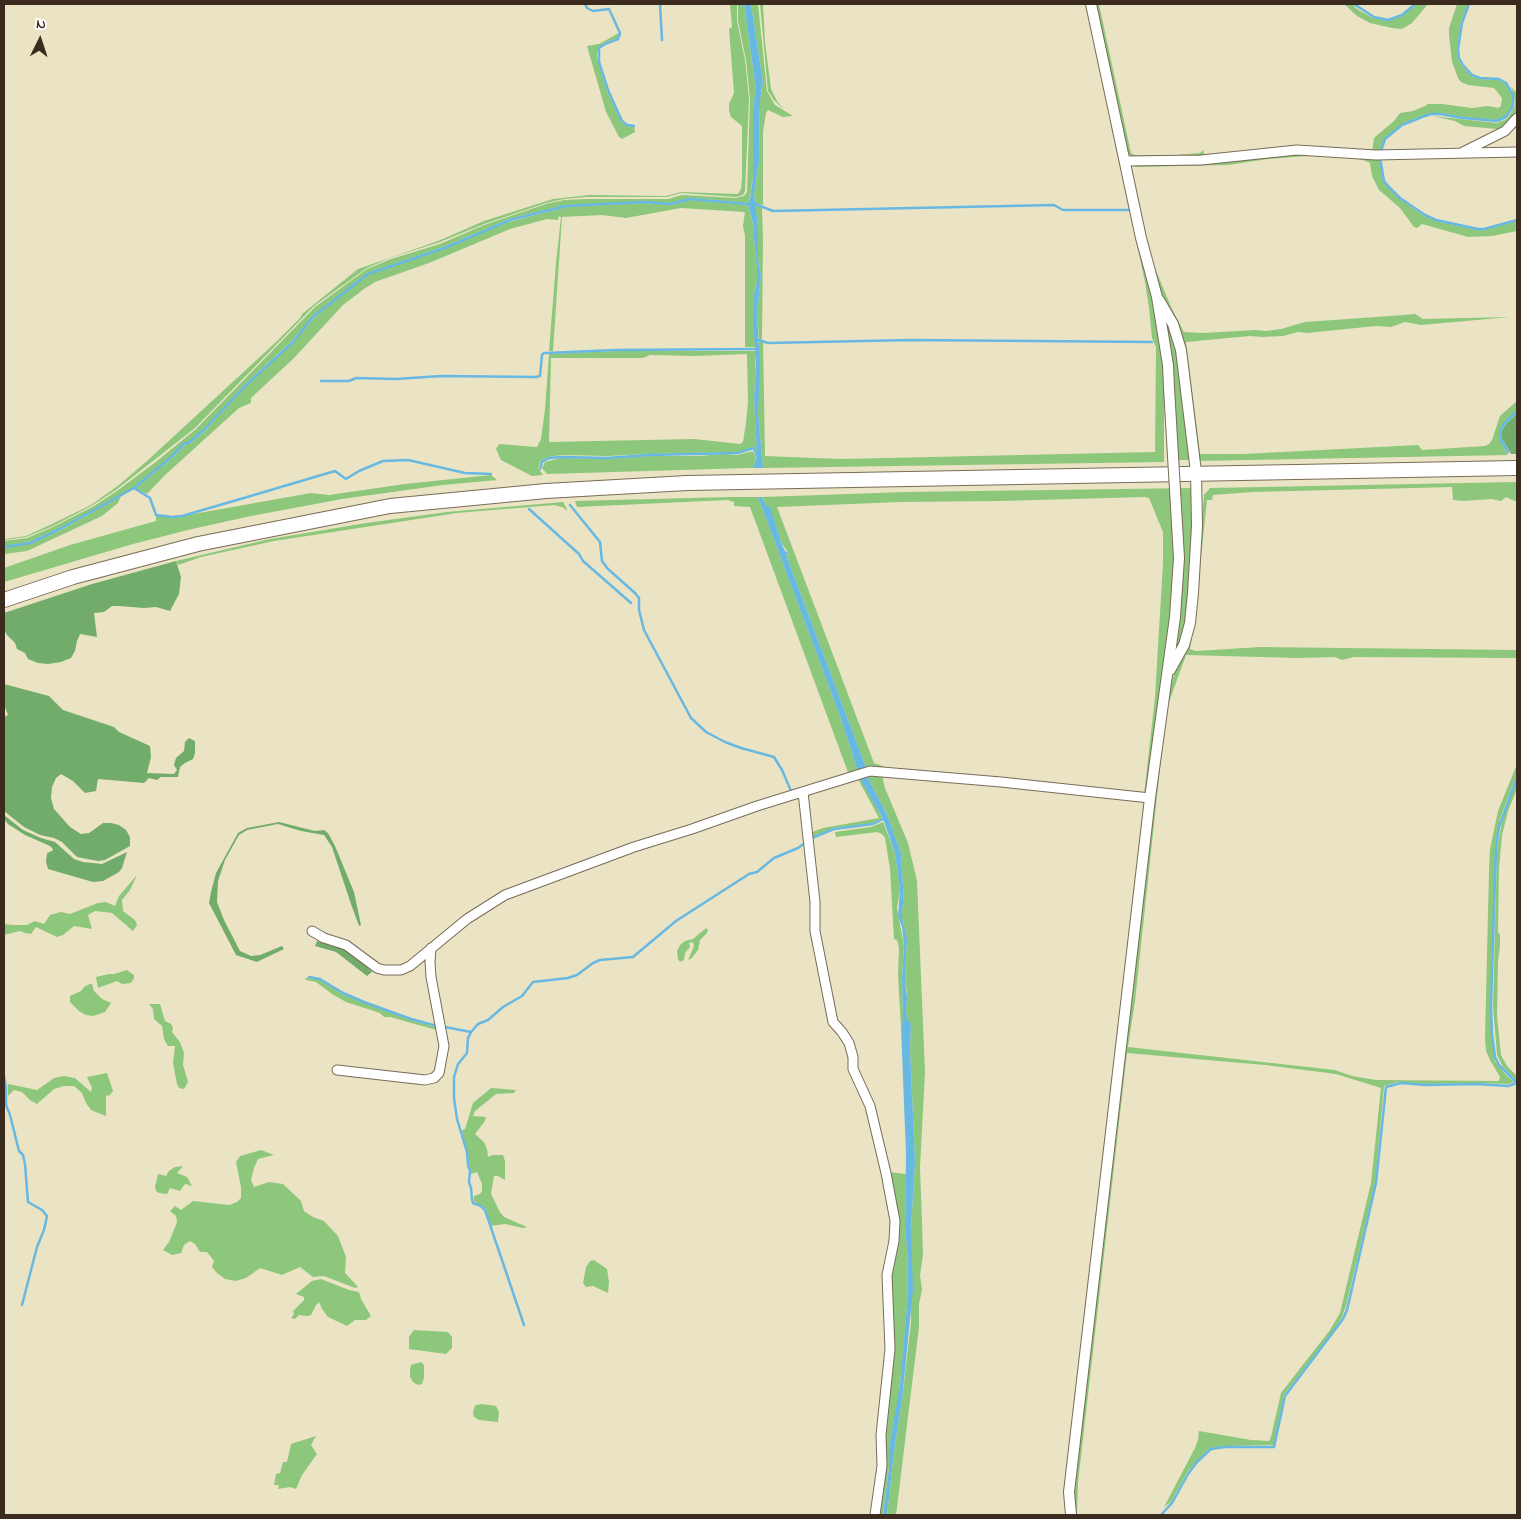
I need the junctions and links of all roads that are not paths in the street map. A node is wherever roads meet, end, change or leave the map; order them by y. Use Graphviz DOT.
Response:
graph roads {
  1 [pos="1091,4"];
  2 [pos="1517,118"];
  3 [pos="1517,152"];
  4 [pos="1460,153"];
  5 [pos="1126,161"];
  6 [pos="1157,297"];
  7 [pos="1517,468"];
  8 [pos="1196,472"];
  9 [pos="4,600"];
  10 [pos="1167,675"];
  11 [pos="803,792"];
  12 [pos="1150,798"];
  13 [pos="312,931"];
  14 [pos="431,948"];
  15 [pos="337,1070"];
  16 [pos="875,1515"];
  17 [pos="1071,1515"];
  1 -- 5 [label="street"];
  2 -- 4 [label="street"];
  3 -- 4 [label="street"];
  4 -- 5 [label="street"];
  5 -- 6 [label="street"];
  6 -- 8 [label="street"];
  6 -- 10 [label="street, bridge"];
  7 -- 8 [label="highway"];
  8 -- 9 [label="highway"];
  8 -- 10 [label="street"];
  10 -- 12 [label="street"];
  11 -- 12 [label="street"];
  11 -- 14 [label="street"];
  11 -- 16 [label="street"];
  12 -- 17 [label="street"];
  13 -- 14 [label="street"];
  14 -- 15 [label="street"];
}
